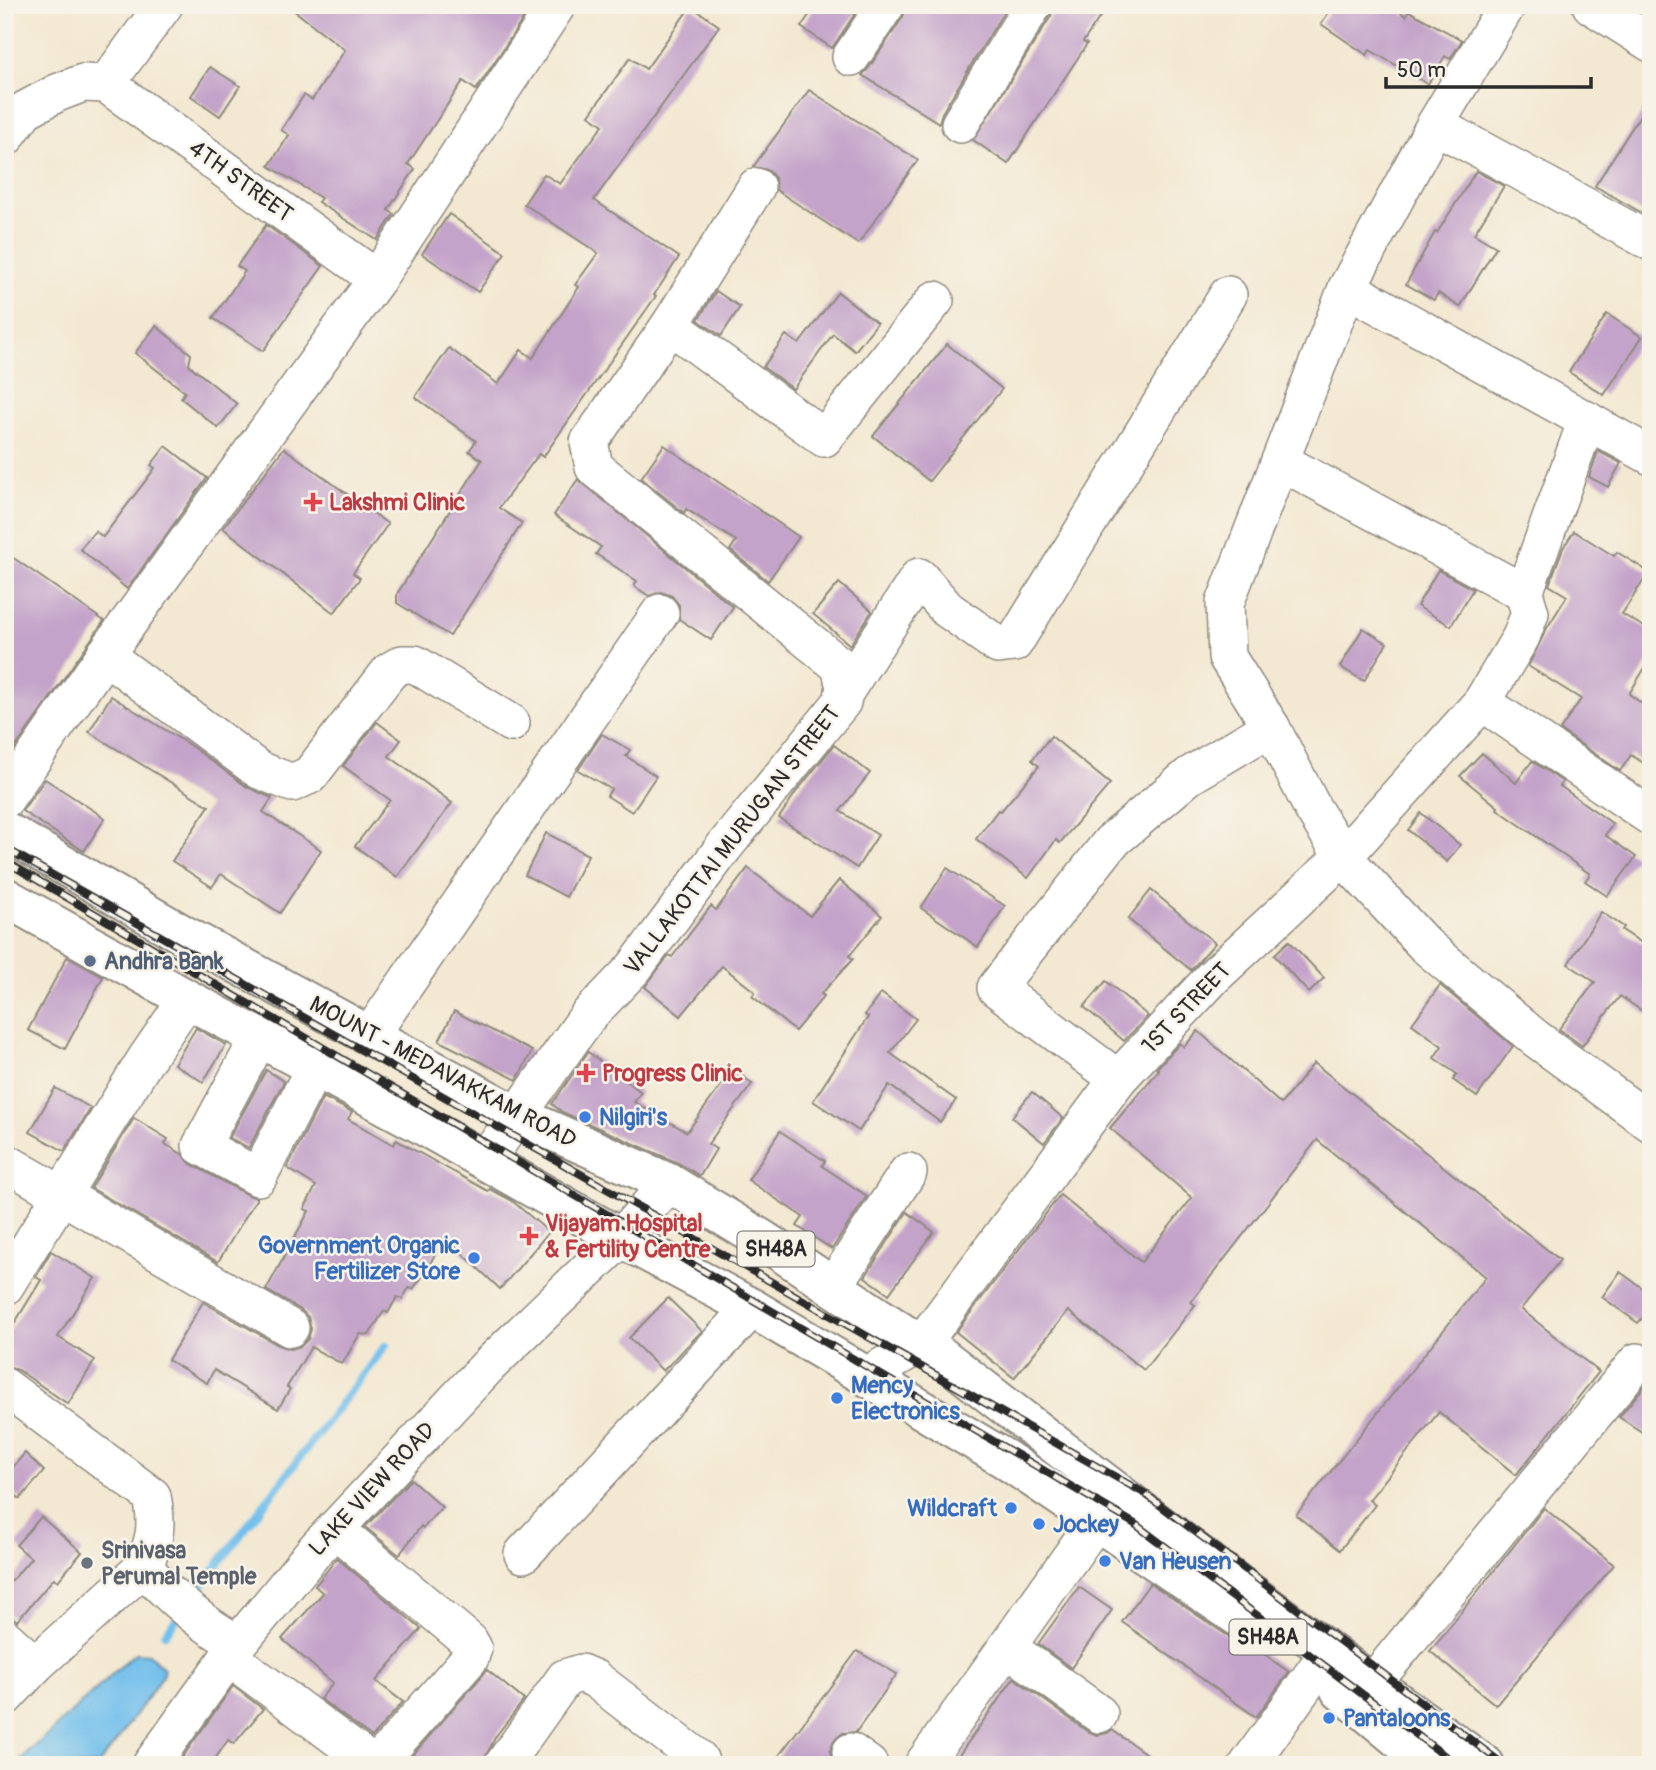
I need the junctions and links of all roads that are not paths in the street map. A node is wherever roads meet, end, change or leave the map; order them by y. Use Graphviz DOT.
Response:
graph roads {
  1 [pos="164,5"];
  2 [pos="557,5"];
  3 [pos="886,5"];
  4 [pos="1033,5"];
  5 [pos="1507,5"];
  6 [pos="1591,5"];
  7 [pos="1651,43"];
  8 [pos="851,57"];
  9 [pos="106,84"];
  10 [pos="960,124"];
  11 [pos="1434,125"];
  12 [pos="5,138"];
  13 [pos="757,187"];
  14 [pos="1651,242"];
  15 [pos="377,279"];
  16 [pos="1347,288"];
  17 [pos="1228,295"];
  18 [pos="935,300"];
  19 [pos="670,325"];
  20 [pos="1587,420"];
  21 [pos="1651,456"];
  22 [pos="1280,461"];
  23 [pos="1524,593"];
  24 [pos="660,613"];
  25 [pos="105,655"];
  26 [pos="844,693"];
  27 [pos="1482,702"];
  28 [pos="511,723"];
  29 [pos="1271,727"];
  30 [pos="5,799"];
  31 [pos="1651,817"];
  32 [pos="5,831"];
  33 [pos="1343,858"];
  34 [pos="5,897"];
  35 [pos="187,999"];
  36 [pos="370,1034"];
  37 [pos="259,1038"];
  38 [pos="315,1067"];
  39 [pos="1118,1079"];
  40 [pos="516,1115"];
  41 [pos="1651,1123"];
  42 [pos="485,1161"];
  43 [pos="5,1162"];
  44 [pos="908,1172"];
  45 [pos="669,1183"];
  46 [pos="62,1194"];
  47 [pos="621,1238"];
  48 [pos="5,1286"];
  49 [pos="833,1287"];
  50 [pos="752,1307"];
  51 [pos="290,1328"];
  52 [pos="923,1342"];
  53 [pos="1637,1362"];
  54 [pos="867,1376"];
  55 [pos="5,1387"];
  56 [pos="1097,1520"];
  57 [pos="335,1529"];
  58 [pos="523,1554"];
  59 [pos="151,1575"];
  60 [pos="5,1638"];
  61 [pos="229,1645"];
  62 [pos="1007,1647"];
  63 [pos="1322,1662"];
  64 [pos="35,1665"];
  65 [pos="1372,1685"];
  66 [pos="5,1697"];
  67 [pos="1099,1714"];
  68 [pos="151,1765"];
  69 [pos="375,1765"];
  70 [pos="503,1765"];
  71 [pos="701,1765"];
  72 [pos="923,1765"];
  73 [pos="1248,1765"];
  74 [pos="1430,1765"];
  75 [pos="1485,1765"];
  1 -- 9 [label="street"];
  2 -- 15 [label="street"];
  3 -- 8 [label="street"];
  4 -- 10 [label="street"];
  5 -- 11 [label="street"];
  6 -- 7 [label="street"];
  9 -- 12 [label="street"];
  9 -- 15 [label="street, 4TH STREET"];
  11 -- 14 [label="street"];
  11 -- 16 [label="street"];
  13 -- 19 [label="street, VALLAKOTTAI MURUGAN STREET"];
  15 -- 25 [label="street"];
  16 -- 20 [label="street"];
  16 -- 22 [label="street"];
  17 -- 26 [label="street"];
  18 -- 19 [label="street"];
  19 -- 26 [label="street, VALLAKOTTAI MURUGAN STREET"];
  20 -- 21 [label="street"];
  20 -- 23 [label="street"];
  22 -- 23 [label="street"];
  22 -- 29 [label="street"];
  23 -- 27 [label="street, 1ST STREET"];
  24 -- 36 [label="street"];
  25 -- 28 [label="street"];
  25 -- 30 [label="street"];
  26 -- 40 [label="street, VALLAKOTTAI MURUGAN STREET"];
  27 -- 31 [label="street"];
  27 -- 33 [label="street, 1ST STREET"];
  29 -- 33 [label="street"];
  29 -- 39 [label="street"];
  32 -- 36 [label="main road, MOUNT - MEDAVAKKAM ROAD / SH48A"];
  33 -- 39 [label="street, 1ST STREET"];
  33 -- 41 [label="street"];
  34 -- 35 [label="main road, MOUNT - MEDAVAKKAM ROAD / SH48A"];
  35 -- 37 [label="main road, MOUNT - MEDAVAKKAM ROAD / SH48A"];
  35 -- 46 [label="street"];
  36 -- 40 [label="main road, MOUNT - MEDAVAKKAM ROAD / SH48A"];
  37 -- 38 [label="main road, MOUNT - MEDAVAKKAM ROAD / SH48A"];
  37 -- 38 [label="street"];
  38 -- 42 [label="main road, MOUNT - MEDAVAKKAM ROAD / SH48A"];
  39 -- 52 [label="street, 1ST STREET"];
  40 -- 42 [label="street, VALLAKOTTAI MURUGAN STREET"];
  40 -- 45 [label="main road, MOUNT - MEDAVAKKAM ROAD / SH48A"];
  42 -- 47 [label="main road, MOUNT - MEDAVAKKAM ROAD / SH48A"];
  43 -- 46 [label="street"];
  44 -- 49 [label="street"];
  45 -- 47 [label="street, LAKE VIEW ROAD"];
  45 -- 49 [label="main road, MOUNT - MEDAVAKKAM ROAD / SH48A"];
  46 -- 48 [label="street"];
  46 -- 51 [label="street"];
  47 -- 50 [label="main road, MOUNT - MEDAVAKKAM ROAD / SH48A"];
  47 -- 57 [label="street, LAKE VIEW ROAD"];
  49 -- 52 [label="main road, MOUNT - MEDAVAKKAM ROAD / SH48A"];
  50 -- 54 [label="main road, MOUNT - MEDAVAKKAM ROAD / SH48A"];
  50 -- 58 [label="street"];
  52 -- 54 [label="street"];
  52 -- 63 [label="main road, MOUNT - MEDAVAKKAM ROAD / SH48A"];
  53 -- 65 [label="street"];
  54 -- 56 [label="main road, MOUNT - MEDAVAKKAM ROAD / SH48A"];
  55 -- 59 [label="street"];
  56 -- 62 [label="street"];
  56 -- 63 [label="main road, MOUNT - MEDAVAKKAM ROAD / SH48A"];
  57 -- 61 [label="street, LAKE VIEW ROAD"];
  57 -- 69 [label="street"];
  59 -- 61 [label="street"];
  59 -- 64 [label="street"];
  60 -- 64 [label="street"];
  61 -- 68 [label="street, LAKE VIEW ROAD"];
  61 -- 69 [label="street"];
  62 -- 67 [label="street"];
  62 -- 72 [label="street"];
  63 -- 65 [label="main road, MOUNT - MEDAVAKKAM ROAD / SH48A"];
  63 -- 73 [label="street"];
  63 -- 74 [label="main road, MOUNT - MEDAVAKKAM ROAD / SH48A"];
  64 -- 66 [label="street"];
  65 -- 75 [label="main road, MOUNT - MEDAVAKKAM ROAD / SH48A"];
  70 -- 71 [label="street"];
}
